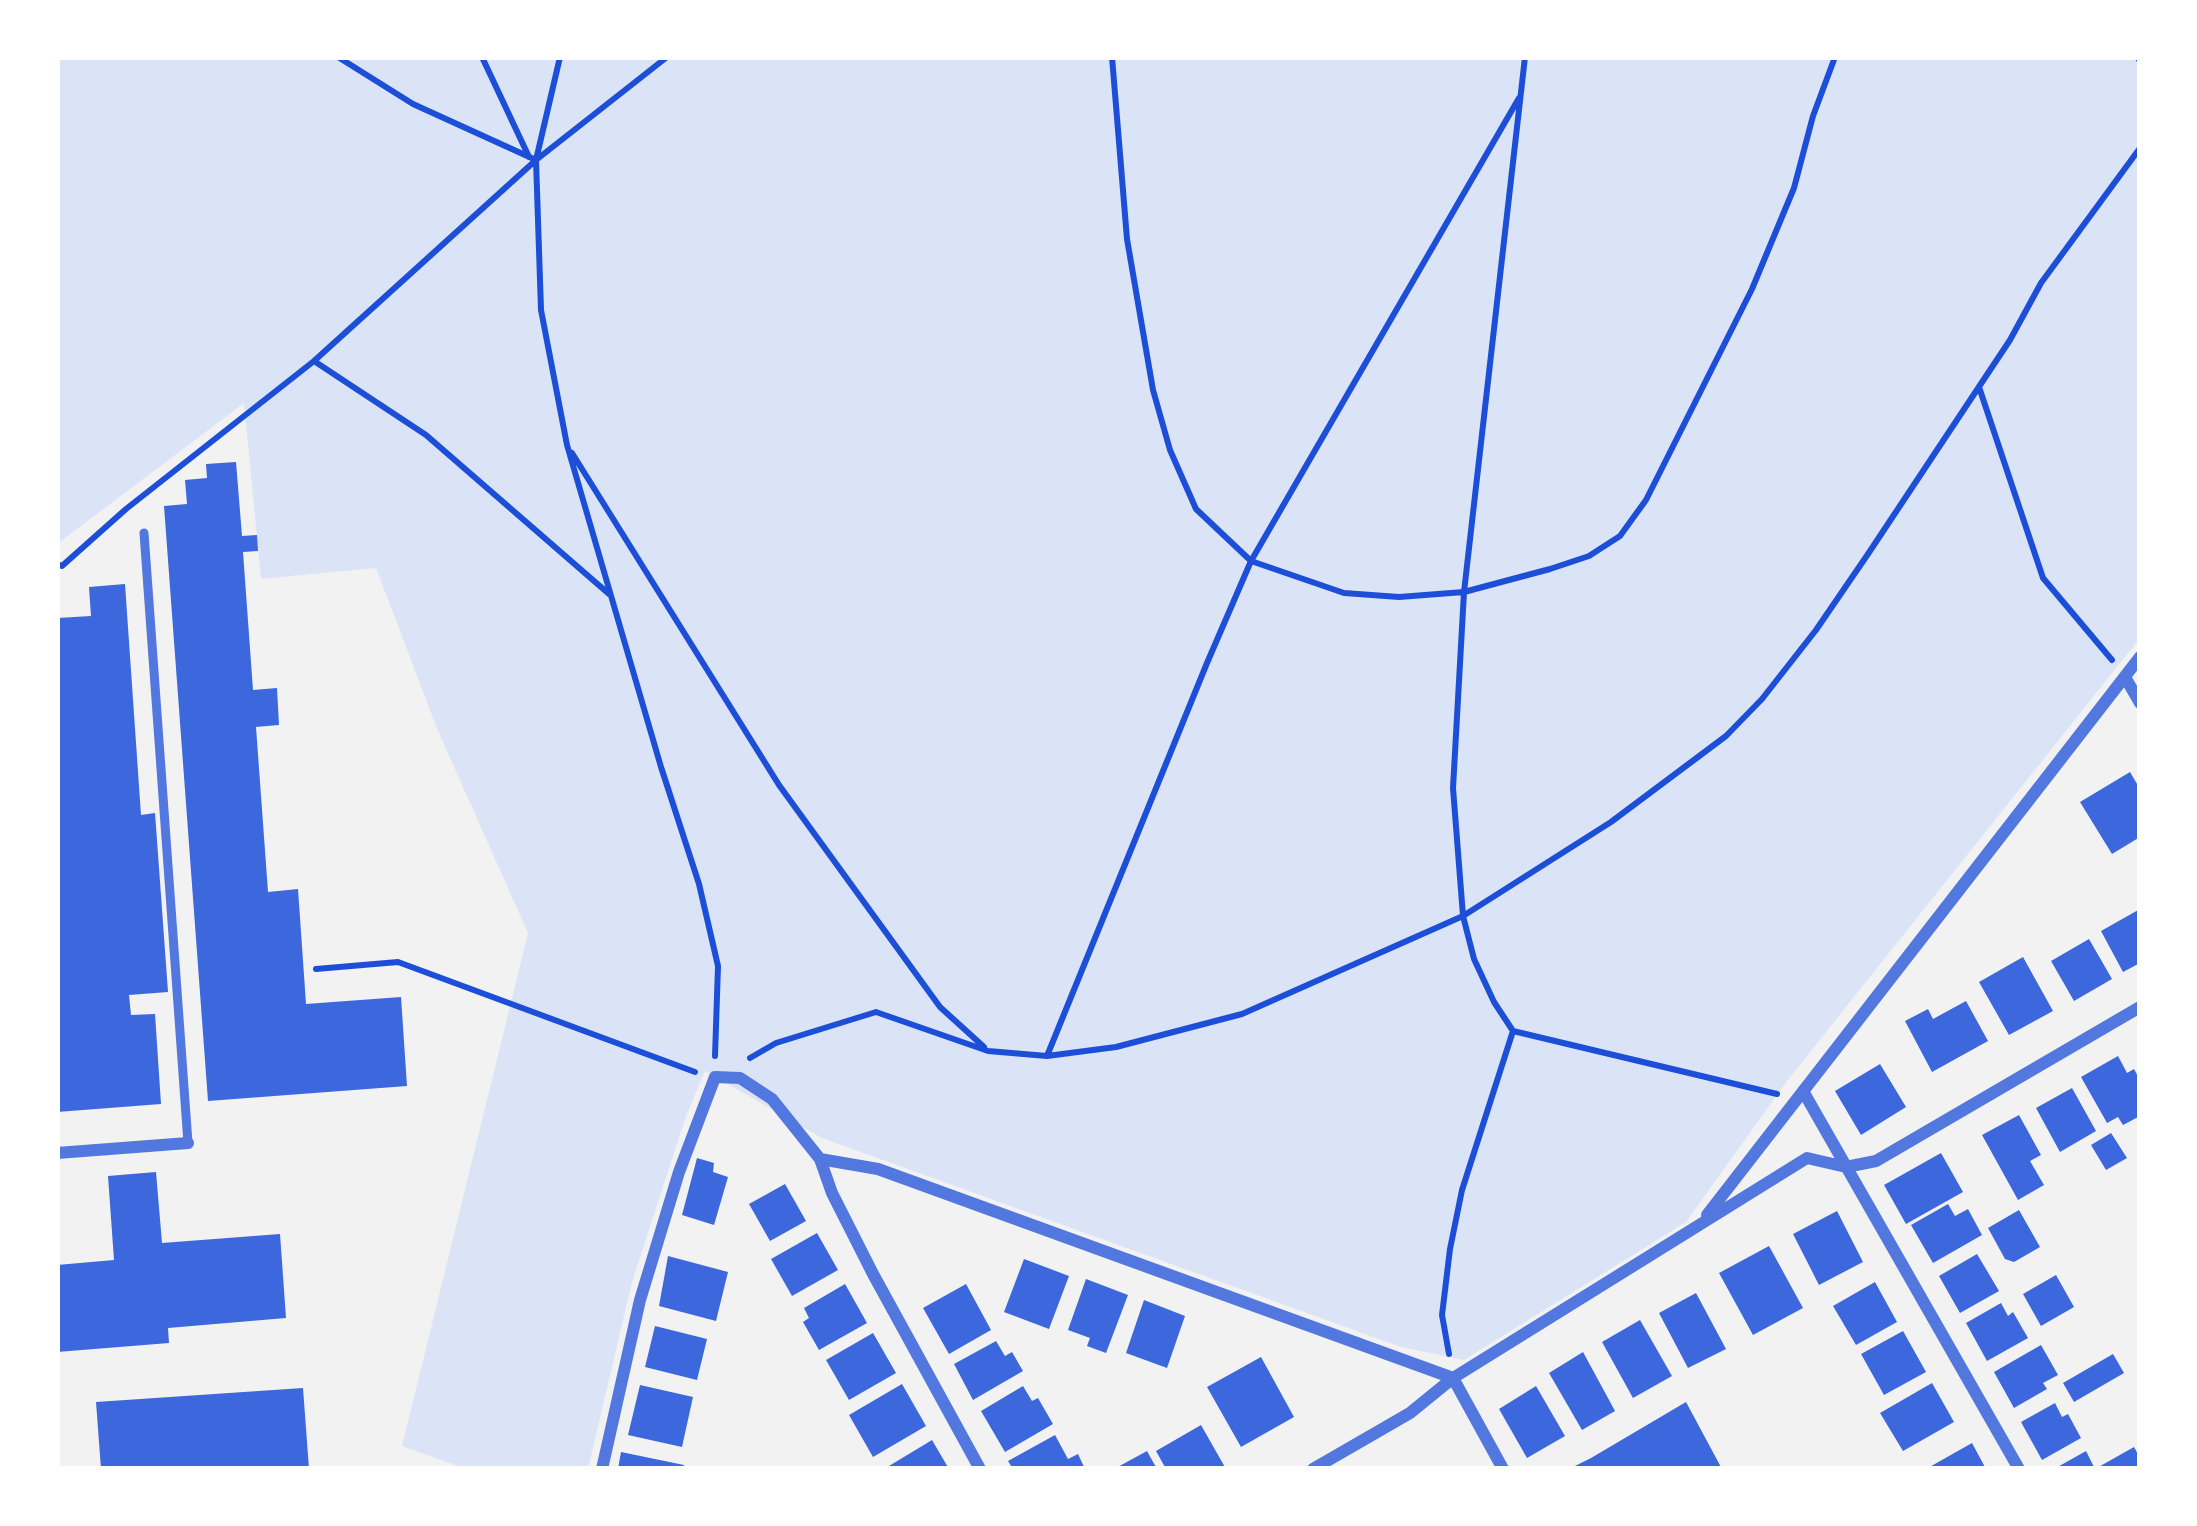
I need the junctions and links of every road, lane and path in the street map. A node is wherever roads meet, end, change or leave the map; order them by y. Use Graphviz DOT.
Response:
graph roads {
  1 [pos="338,57"];
  2 [pos="482,57"];
  3 [pos="560,57"];
  4 [pos="667,57"];
  5 [pos="1112,57"];
  6 [pos="1525,57"];
  7 [pos="1835,57"];
  8 [pos="1521,95"];
  9 [pos="2140,148"];
  10 [pos="533,159"];
  11 [pos="314,361"];
  12 [pos="1979,387"];
  13 [pos="567,445"];
  14 [pos="143,532"];
  15 [pos="1251,561"];
  16 [pos="57,564"];
  17 [pos="1464,592"];
  18 [pos="611,596"];
  19 [pos="2094,636"];
  20 [pos="2140,657"];
  21 [pos="2125,677"];
  22 [pos="2140,704"];
  23 [pos="1463,916"];
  24 [pos="316,969"];
  25 [pos="2140,1007"];
  26 [pos="1513,1031"];
  27 [pos="988,1051"];
  28 [pos="1047,1056"];
  29 [pos="715,1077"];
  30 [pos="1801,1094"];
  31 [pos="188,1143"];
  32 [pos="57,1153"];
  33 [pos="820,1159"];
  34 [pos="1846,1167"];
  35 [pos="1698,1226"];
  36 [pos="1453,1378"];
  37 [pos="602,1469"];
  38 [pos="980,1469"];
  39 [pos="1313,1469"];
  40 [pos="1503,1469"];
  41 [pos="2019,1469"];
  1 -- 10 [label="path"];
  2 -- 10 [label="path"];
  3 -- 10 [label="path"];
  4 -- 10 [label="path"];
  5 -- 15 [label="path"];
  6 -- 8 [label="path"];
  7 -- 17 [label="path"];
  8 -- 15 [label="path"];
  8 -- 17 [label="path"];
  9 -- 12 [label="path"];
  10 -- 11 [label="path"];
  10 -- 13 [label="path"];
  11 -- 16 [label="path"];
  11 -- 18 [label="path"];
  12 -- 19 [label="path"];
  12 -- 23 [label="path"];
  13 -- 18 [label="path"];
  13 -- 27 [label="path"];
  14 -- 31 [label="lane"];
  15 -- 17 [label="path"];
  15 -- 28 [label="path"];
  17 -- 23 [label="path"];
  18 -- 29 [label="path"];
  20 -- 21 [label="street"];
  21 -- 22 [label="street"];
  21 -- 30 [label="street"];
  23 -- 26 [label="path"];
  23 -- 28 [label="path"];
  24 -- 29 [label="path"];
  25 -- 34 [label="street"];
  26 -- 30 [label="path"];
  26 -- 36 [label="path"];
  27 -- 28 [label="path"];
  27 -- 29 [label="path"];
  29 -- 33 [label="street"];
  29 -- 37 [label="street"];
  30 -- 34 [label="street"];
  30 -- 35 [label="street"];
  31 -- 32 [label="street"];
  33 -- 36 [label="street"];
  33 -- 38 [label="street"];
  34 -- 35 [label="street"];
  34 -- 41 [label="street"];
  35 -- 36 [label="street"];
  36 -- 39 [label="street"];
  36 -- 40 [label="street"];
}
